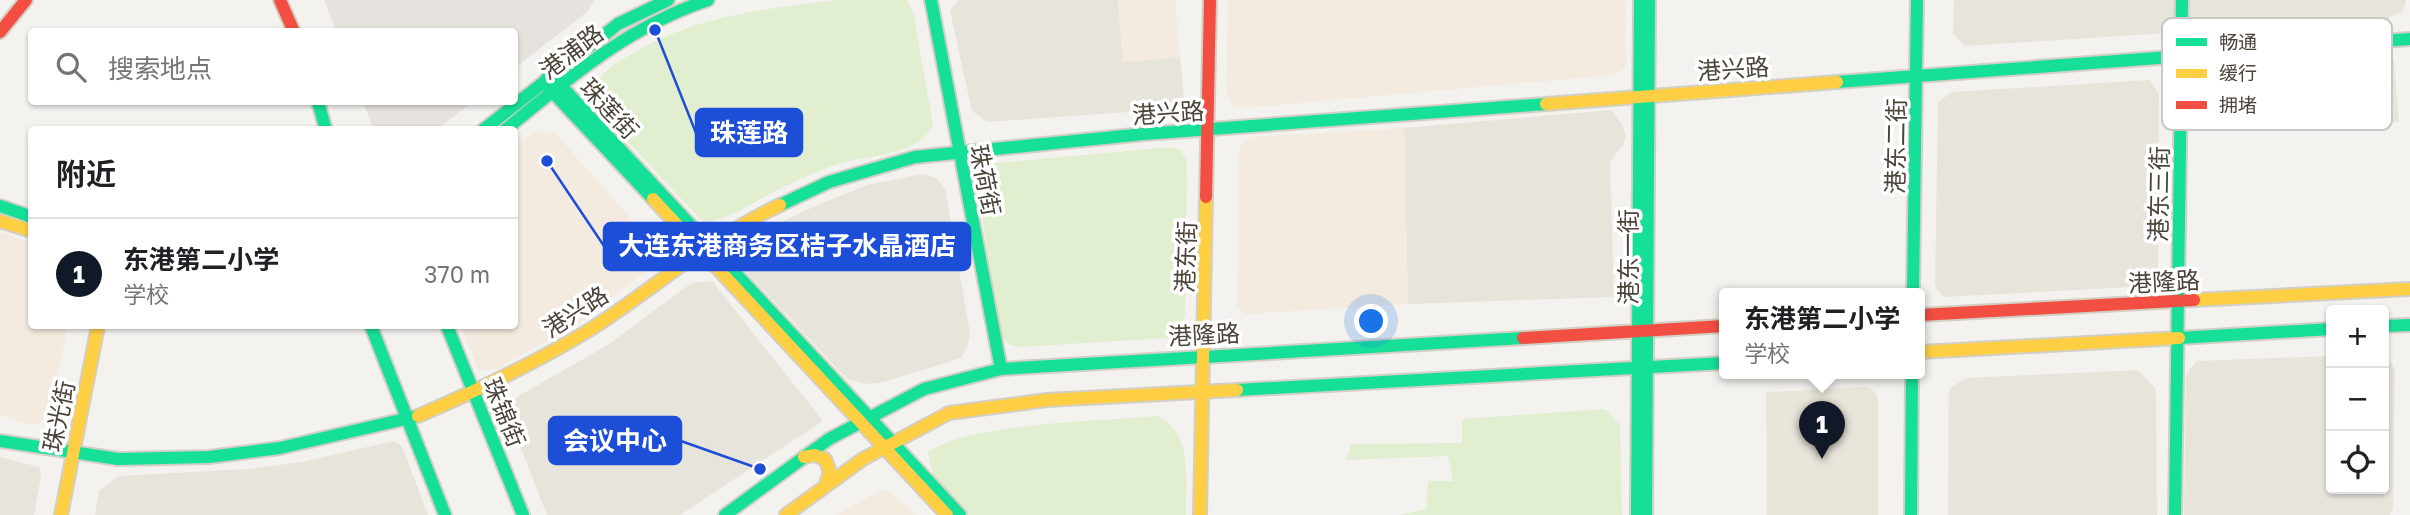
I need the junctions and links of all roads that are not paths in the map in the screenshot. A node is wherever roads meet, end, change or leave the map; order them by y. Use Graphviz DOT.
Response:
graph roads {
  1 [pos="26,0"];
  2 [pos="280,0"];
  3 [pos="668,0"];
  4 [pos="708,0"];
  5 [pos="931,0"];
  6 [pos="1210,0"];
  7 [pos="1640,0"];
  8 [pos="1649,0"];
  9 [pos="1917,0"];
  10 [pos="2182,0"];
  11 [pos="2182,18"];
  12 [pos="292,28"];
  13 [pos="0,32"];
  14 [pos="2410,39"];
  15 [pos="2392,40"];
  16 [pos="2162,57"];
  17 [pos="1917,76"];
  18 [pos="547,78"];
  19 [pos="556,88"];
  20 [pos="1644,95"];
  21 [pos="518,102"];
  22 [pos="319,105"];
  23 [pos="514,105"];
  24 [pos="325,126"];
  25 [pos="488,126"];
  26 [pos="510,126"];
  27 [pos="1209,129"];
  28 [pos="2180,130"];
  29 [pos="959,152"];
  30 [pos="0,206"];
  31 [pos="28,216"];
  32 [pos="0,221"];
  33 [pos="28,229"];
  34 [pos="704,247"];
  35 [pos="1913,288"];
  36 [pos="2410,289"];
  37 [pos="2178,301"];
  38 [pos="1925,315"];
  39 [pos="2410,325"];
  40 [pos="1719,326"];
  41 [pos="2389,326"];
  42 [pos="98,329"];
  43 [pos="372,329"];
  44 [pos="448,329"];
  45 [pos="2326,329"];
  46 [pos="1643,330"];
  47 [pos="2177,338"];
  48 [pos="1925,352"];
  49 [pos="1203,355"];
  50 [pos="1719,363"];
  51 [pos="1643,367"];
  52 [pos="1002,369"];
  53 [pos="1912,379"];
  54 [pos="475,392"];
  55 [pos="1202,392"];
  56 [pos="865,420"];
  57 [pos="407,421"];
  58 [pos="0,441"];
  59 [pos="888,445"];
  60 [pos="72,452"];
  61 [pos="804,457"];
  62 [pos="825,484"];
  63 [pos="61,515"];
  64 [pos="445,515"];
  65 [pos="523,515"];
  66 [pos="725,515"];
  67 [pos="786,515"];
  68 [pos="947,515"];
  69 [pos="960,515"];
  70 [pos="1200,515"];
  71 [pos="1637,515"];
  72 [pos="1646,515"];
  73 [pos="1910,515"];
  74 [pos="2175,515"];
  1 -- 13 [label="main road"];
  2 -- 12 [label="main road"];
  3 -- 18 [label="main road, 港浦路"];
  4 -- 19 [label="main road, 港浦路"];
  5 -- 29 [label="main road, 珠荷街"];
  6 -- 27 [label="main road, 港东街"];
  7 -- 20 [label="main road, 港东一街"];
  8 -- 20 [label="main road, 港东一街"];
  9 -- 17 [label="main road, 港东二街"];
  10 -- 11 [label="main road, 港东三街"];
  14 -- 15 [label="main road, 港兴路"];
  16 -- 17 [label="main road, 港兴路"];
  17 -- 20 [label="main road, 港兴路"];
  17 -- 35 [label="main road, 港东二街"];
  18 -- 19 [label="main road, 珠莲街"];
  18 -- 21 [label="main road, 港浦路"];
  19 -- 26 [label="main road, 港浦路"];
  19 -- 34 [label="main road, 珠莲街"];
  20 -- 27 [label="main road, 港兴路"];
  20 -- 46 [label="main road, 港东一街"];
  22 -- 24 [label="main road"];
  23 -- 25 [label="main road, 港浦路"];
  27 -- 29 [label="main road, 港兴路"];
  27 -- 49 [label="main road, 港东街"];
  28 -- 37 [label="main road, 港东三街"];
  29 -- 34 [label="main road, 港兴路"];
  29 -- 52 [label="main road, 珠荷街"];
  30 -- 31 [label="main road"];
  32 -- 33 [label="main road"];
  34 -- 54 [label="main road, 港兴路"];
  34 -- 56 [label="main road, 珠莲街"];
  36 -- 37 [label="main road, 港隆路"];
  37 -- 38 [label="main road, 港隆路"];
  37 -- 47 [label="main road, 港东三街"];
  39 -- 41 [label="main road"];
  40 -- 46 [label="main road, 港隆路"];
  42 -- 60 [label="main road, 珠光街"];
  43 -- 57 [label="main road"];
  44 -- 54 [label="main road, 珠锦街"];
  45 -- 47 [label="main road"];
  46 -- 49 [label="main road, 港隆路"];
  46 -- 51 [label="main road, 港东一街"];
  47 -- 48 [label="main road"];
  47 -- 74 [label="main road, 港东三街"];
  49 -- 52 [label="main road, 港隆路"];
  49 -- 55 [label="main road, 港东街"];
  50 -- 51 [label="main road"];
  51 -- 55 [label="main road"];
  51 -- 71 [label="main road, 港东一街"];
  51 -- 72 [label="main road, 港东一街"];
  52 -- 56 [label="main road, 港隆路"];
  53 -- 73 [label="main road"];
  54 -- 57 [label="main road, 港兴路"];
  54 -- 65 [label="main road, 珠锦街"];
  55 -- 59 [label="main road"];
  55 -- 70 [label="main road, 港东街"];
  56 -- 59 [label="main road, 珠莲街"];
  56 -- 61 [label="main road, 港隆路"];
  57 -- 60 [label="main road, 港兴路"];
  57 -- 64 [label="main road"];
  58 -- 60 [label="main road, 港兴路"];
  59 -- 62 [label="main road"];
  59 -- 68 [label="main road, 珠莲街"];
  59 -- 69 [label="main road, 珠莲街"];
  60 -- 63 [label="main road, 珠光街"];
  61 -- 62 [label="main road"];
  61 -- 66 [label="main road, 港隆路"];
  62 -- 67 [label="main road"];
}
